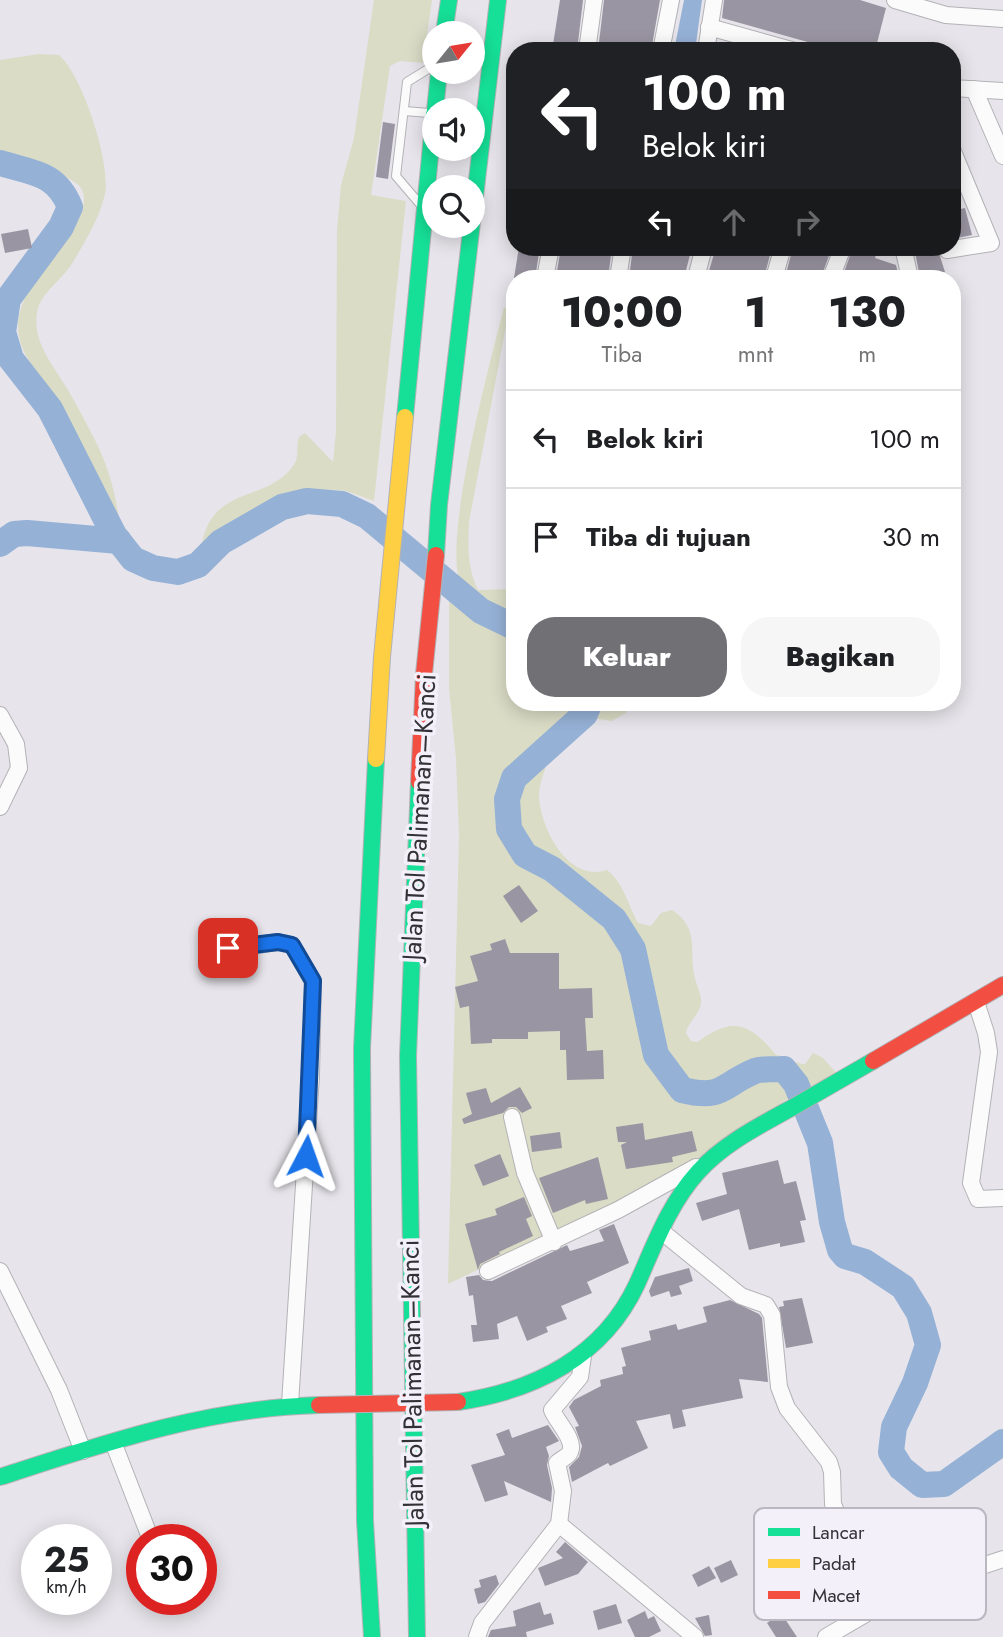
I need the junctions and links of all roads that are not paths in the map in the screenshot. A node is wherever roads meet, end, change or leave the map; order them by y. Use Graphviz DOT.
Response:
graph roads {
  1 [pos="449,0"];
  2 [pos="498,0"];
  3 [pos="594,0"];
  4 [pos="671,0"];
  5 [pos="714,0"];
  6 [pos="895,0"];
  7 [pos="1003,19"];
  8 [pos="446,21"];
  9 [pos="709,27"];
  10 [pos="588,42"];
  11 [pos="663,42"];
  12 [pos="707,42"];
  13 [pos="763,42"];
  14 [pos="422,72"];
  15 [pos="961,88"];
  16 [pos="974,89"];
  17 [pos="1003,91"];
  18 [pos="404,111"];
  19 [pos="422,112"];
  20 [pos="995,118"];
  21 [pos="1003,156"];
  22 [pos="961,168"];
  23 [pos="422,205"];
  24 [pos="422,229"];
  25 [pos="997,244"];
  26 [pos="961,248"];
  27 [pos="0,715"];
  28 [pos="0,807"];
  29 [pos="228,948"];
  30 [pos="1003,985"];
  31 [pos="975,1002"];
  32 [pos="512,1117"];
  33 [pos="710,1159"];
  34 [pos="1003,1198"];
  35 [pos="661,1231"];
  36 [pos="554,1242"];
  37 [pos="0,1271"];
  38 [pos="488,1271"];
  39 [pos="583,1356"];
  40 [pos="290,1404"];
  41 [pos="113,1442"];
  42 [pos="83,1451"];
  43 [pos="0,1478"];
  44 [pos="835,1508"];
  45 [pos="145,1524"];
  46 [pos="559,1524"];
  47 [pos="1003,1559"];
  48 [pos="986,1565"];
  49 [pos="855,1620"];
  50 [pos="372,1637"];
  51 [pos="417,1637"];
  52 [pos="477,1637"];
  53 [pos="695,1637"];
  54 [pos="826,1637"];
  1 -- 8 [label="main road"];
  2 -- 51 [label="main road, Jalan Tol Palimanan–Kanci"];
  3 -- 10 [label="street"];
  4 -- 11 [label="street"];
  5 -- 9 [label="street"];
  6 -- 7 [label="street"];
  9 -- 12 [label="street"];
  9 -- 13 [label="street"];
  14 -- 18 [label="lane"];
  15 -- 16 [label="street"];
  16 -- 17 [label="street"];
  16 -- 20 [label="street"];
  18 -- 19 [label="lane"];
  18 -- 23 [label="lane"];
  20 -- 21 [label="street"];
  22 -- 25 [label="street"];
  24 -- 50 [label="main road, Jalan Tol Palimanan–Kanci"];
  25 -- 26 [label="street"];
  27 -- 28 [label="street"];
  29 -- 40 [label="street"];
  30 -- 31 [label="main road"];
  31 -- 33 [label="main road"];
  31 -- 34 [label="street"];
  32 -- 36 [label="street"];
  33 -- 35 [label="main road"];
  33 -- 36 [label="street"];
  35 -- 39 [label="main road"];
  35 -- 44 [label="street"];
  36 -- 38 [label="street"];
  37 -- 42 [label="street"];
  39 -- 40 [label="main road, bridge"];
  39 -- 46 [label="street"];
  40 -- 41 [label="main road"];
  41 -- 42 [label="main road"];
  41 -- 45 [label="street"];
  42 -- 43 [label="main road"];
  46 -- 52 [label="street"];
  46 -- 53 [label="street"];
  47 -- 48 [label="street"];
  49 -- 54 [label="street"];
}
